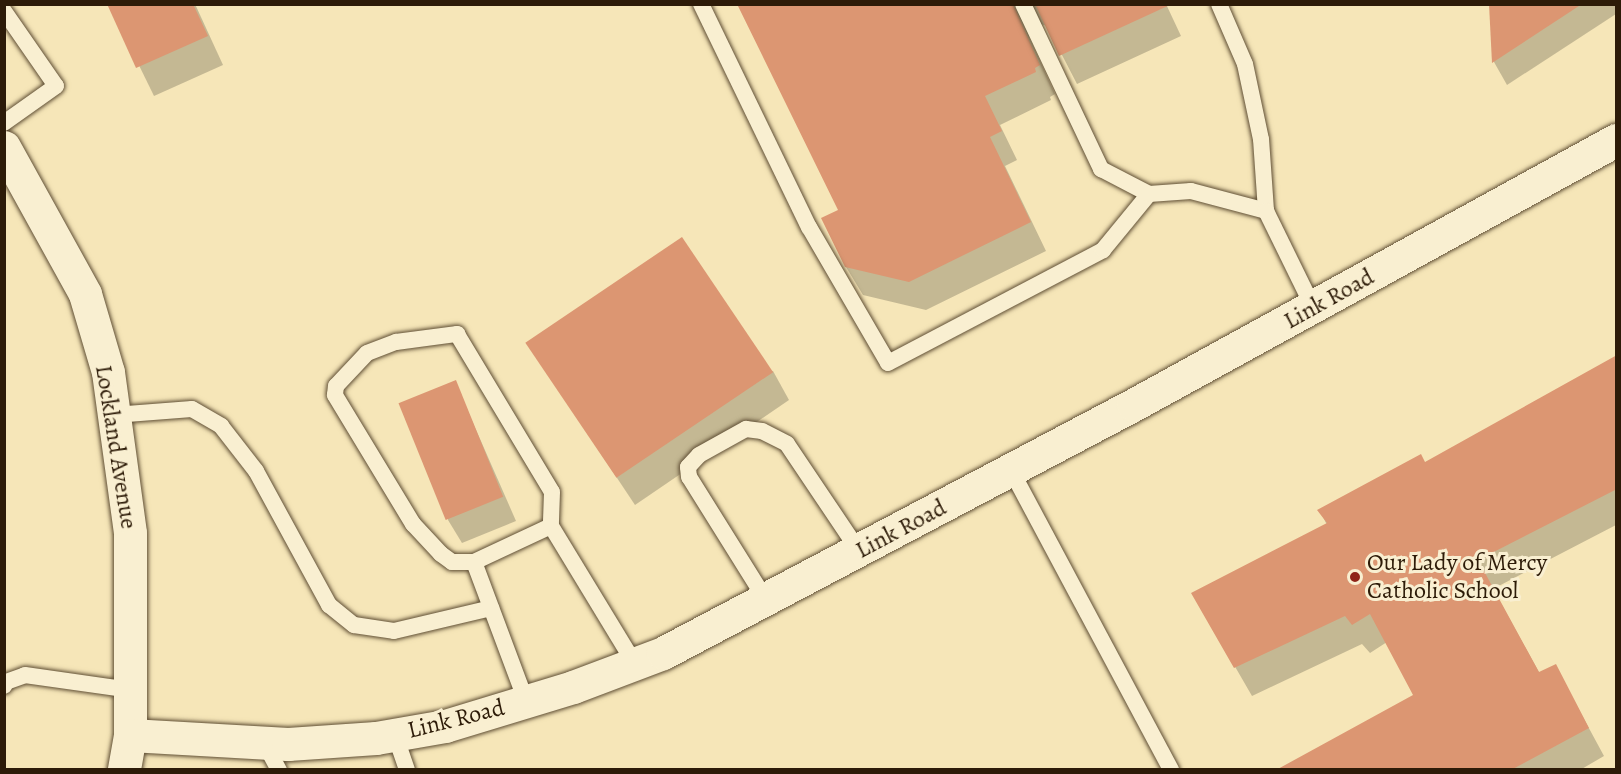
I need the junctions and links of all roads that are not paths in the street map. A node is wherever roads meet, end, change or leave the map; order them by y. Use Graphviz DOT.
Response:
graph roads {
  1 [pos="701,4"];
  2 [pos="1023,4"];
  3 [pos="1219,4"];
  4 [pos="4,11"];
  5 [pos="4,123"];
  6 [pos="1617,140"];
  7 [pos="4,147"];
  8 [pos="1149,194"];
  9 [pos="1266,211"];
  10 [pos="1313,307"];
  11 [pos="114,415"];
  12 [pos="1011,470"];
  13 [pos="551,526"];
  14 [pos="859,551"];
  15 [pos="474,561"];
  16 [pos="766,600"];
  17 [pos="491,608"];
  18 [pos="635,664"];
  19 [pos="4,686"];
  20 [pos="130,690"];
  21 [pos="526,701"];
  22 [pos="130,735"];
  23 [pos="395,735"];
  24 [pos="272,757"];
  25 [pos="124,770"];
  26 [pos="407,770"];
  27 [pos="1171,770"];
  1 -- 8 [label="lane"];
  2 -- 8 [label="lane"];
  3 -- 9 [label="lane"];
  4 -- 5 [label="lane"];
  6 -- 10 [label="street, Link Road"];
  7 -- 11 [label="street, Lockland Avenue"];
  8 -- 9 [label="lane"];
  9 -- 10 [label="lane"];
  10 -- 12 [label="street, Link Road"];
  11 -- 17 [label="lane"];
  11 -- 20 [label="street, Lockland Avenue"];
  12 -- 14 [label="street, Link Road"];
  12 -- 27 [label="lane"];
  13 -- 15 [label="lane"];
  13 -- 15 [label="lane"];
  13 -- 18 [label="lane"];
  14 -- 16 [label="street, Link Road"];
  14 -- 16 [label="lane"];
  15 -- 17 [label="lane"];
  16 -- 18 [label="street, Link Road"];
  17 -- 21 [label="lane"];
  18 -- 21 [label="street, Link Road"];
  19 -- 20 [label="lane"];
  20 -- 22 [label="street, Lockland Avenue"];
  21 -- 23 [label="street, Link Road"];
  22 -- 24 [label="street, Link Road"];
  22 -- 25 [label="street, Lockland Avenue"];
  23 -- 24 [label="street, Link Road"];
  23 -- 26 [label="lane"];
}
